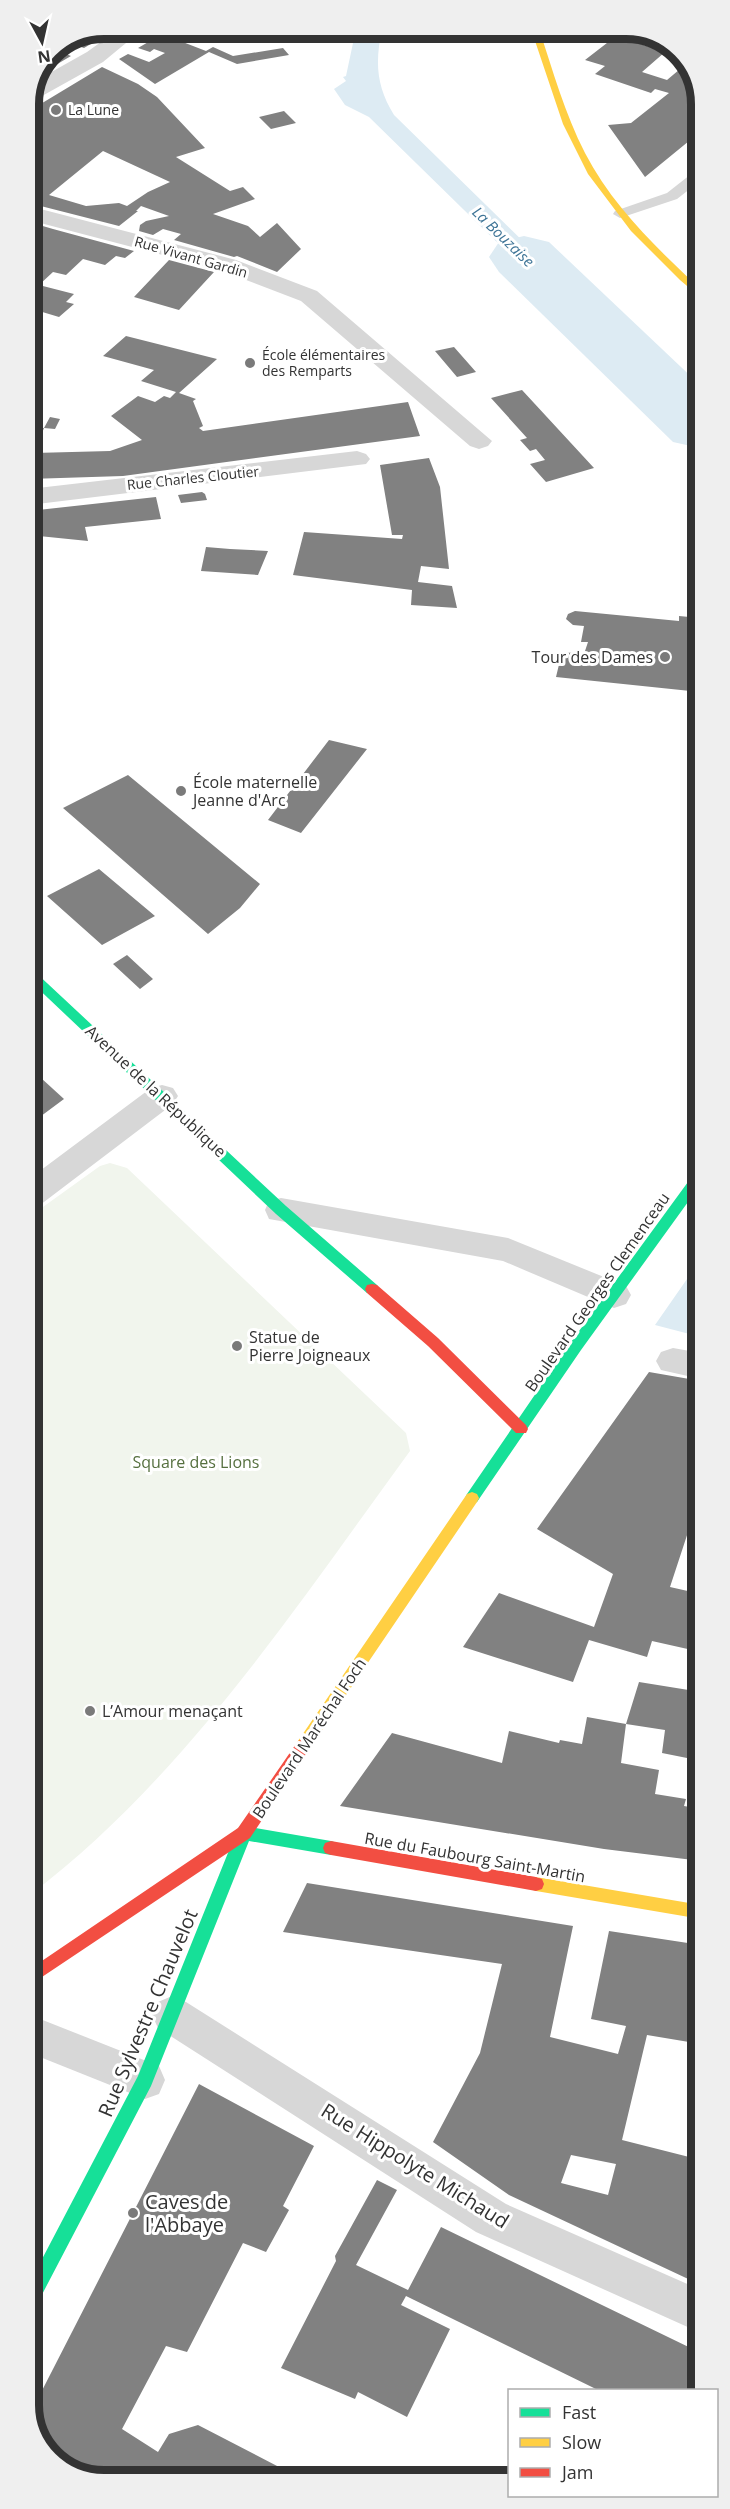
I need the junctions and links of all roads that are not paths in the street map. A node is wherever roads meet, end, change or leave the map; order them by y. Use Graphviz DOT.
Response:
graph roads {
  1 [pos="118,39"];
  2 [pos="538,39"];
  3 [pos="74,49"];
  4 [pos="95,57"];
  5 [pos="41,87"];
  6 [pos="691,181"];
  7 [pos="620,214"];
  8 [pos="39,216"];
  9 [pos="691,285"];
  10 [pos="479,441"];
  11 [pos="357,459"];
  12 [pos="39,496"];
  13 [pos="39,982"];
  14 [pos="162,1096"];
  15 [pos="39,1188"];
  16 [pos="691,1188"];
  17 [pos="281,1210"];
  18 [pos="614,1296"];
  19 [pos="521,1429"];
  20 [pos="244,1833"];
  21 [pos="691,1910"];
  22 [pos="39,1972"];
  23 [pos="172,2015"];
  24 [pos="39,2038"];
  25 [pos="145,2080"];
  26 [pos="39,2283"];
  27 [pos="691,2308"];
  1 -- 4 [label="street"];
  2 -- 7 [label="main road"];
  3 -- 4 [label="street"];
  4 -- 5 [label="street"];
  6 -- 7 [label="lane"];
  7 -- 9 [label="main road"];
  8 -- 10 [label="street, Rue Vivant Gardin"];
  11 -- 12 [label="street, Rue Charles Cloutier"];
  13 -- 14 [label="main road, Avenue de la République"];
  14 -- 15 [label="street"];
  14 -- 17 [label="main road, Avenue de la République"];
  16 -- 18 [label="main road, Boulevard Georges Clemenceau"];
  17 -- 18 [label="street"];
  17 -- 19 [label="main road, Avenue de la République"];
  18 -- 19 [label="main road, Boulevard Georges Clemenceau"];
  19 -- 20 [label="main road, Boulevard Maréchal Foch"];
  20 -- 21 [label="main road, Rue du Faubourg Saint-Martin"];
  20 -- 22 [label="main road, Boulevard Maréchal Foch"];
  20 -- 23 [label="main road, Rue Sylvestre Chauvelot"];
  23 -- 25 [label="main road, Rue Sylvestre Chauvelot"];
  23 -- 27 [label="street, Rue Hippolyte Michaud"];
  24 -- 25 [label="street"];
  25 -- 26 [label="main road, Rue Sylvestre Chauvelot"];
}
